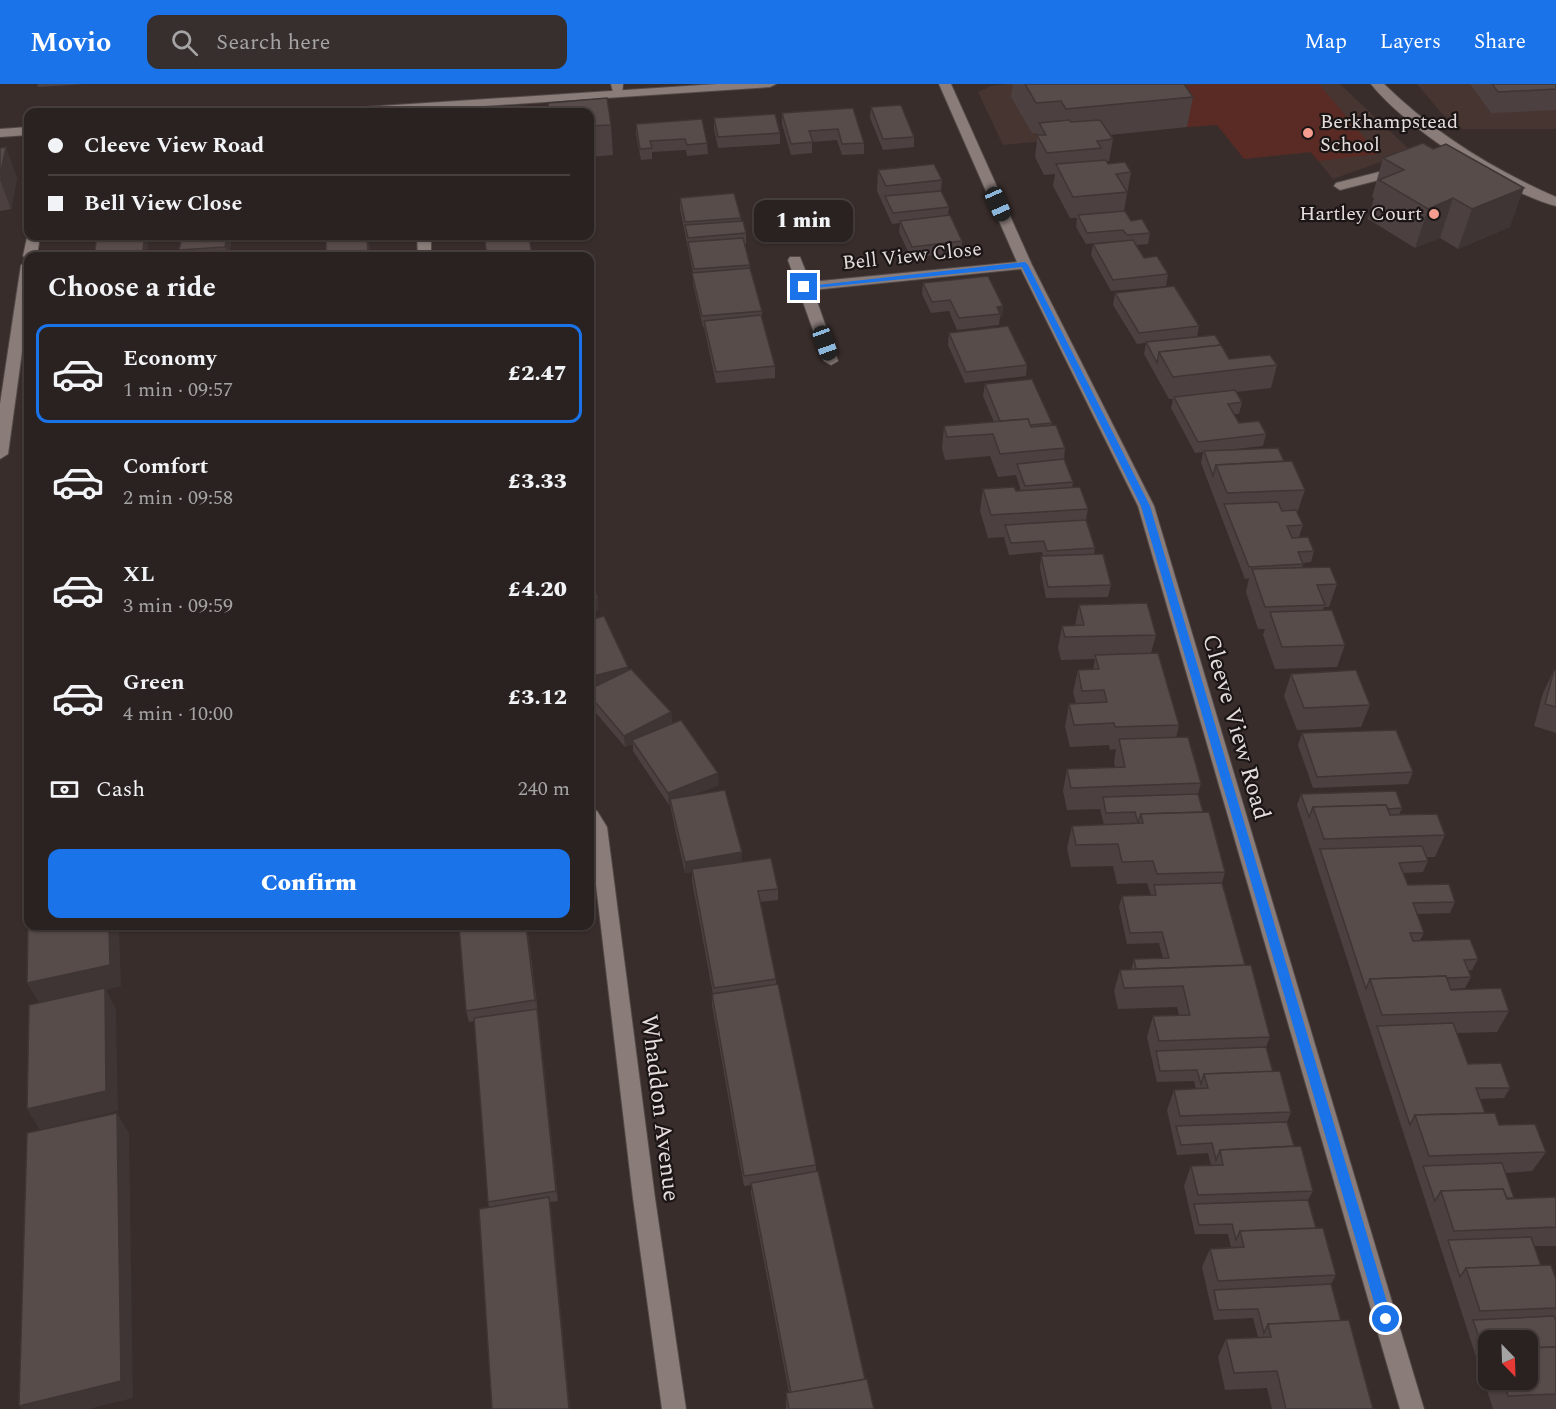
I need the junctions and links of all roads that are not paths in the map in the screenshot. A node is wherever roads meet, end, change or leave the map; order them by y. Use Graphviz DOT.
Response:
graph roads {
  1 [pos="770,84"];
  2 [pos="945,84"];
  3 [pos="1377,84"];
  4 [pos="618,89"];
  5 [pos="444,108"];
  6 [pos="24,131"];
  7 [pos="0,133"];
  8 [pos="1418,165"];
  9 [pos="1340,186"];
  10 [pos="1556,202"];
  11 [pos="795,260"];
  12 [pos="1025,265"];
  13 [pos="804,287"];
  14 [pos="24,291"];
  15 [pos="831,361"];
  16 [pos="0,450"];
  17 [pos="594,822"];
  18 [pos="674,1409"];
  19 [pos="1412,1409"];
  1 -- 4 [label="street"];
  2 -- 12 [label="street, Cleeve View Road"];
  3 -- 10 [label="street"];
  4 -- 5 [label="street"];
  6 -- 7 [label="street"];
  8 -- 9 [label="street"];
  11 -- 13 [label="street"];
  12 -- 13 [label="street, Bell View Close"];
  12 -- 19 [label="street, Cleeve View Road"];
  13 -- 15 [label="street"];
  14 -- 16 [label="street"];
  17 -- 18 [label="street, Whaddon Avenue"];
}
